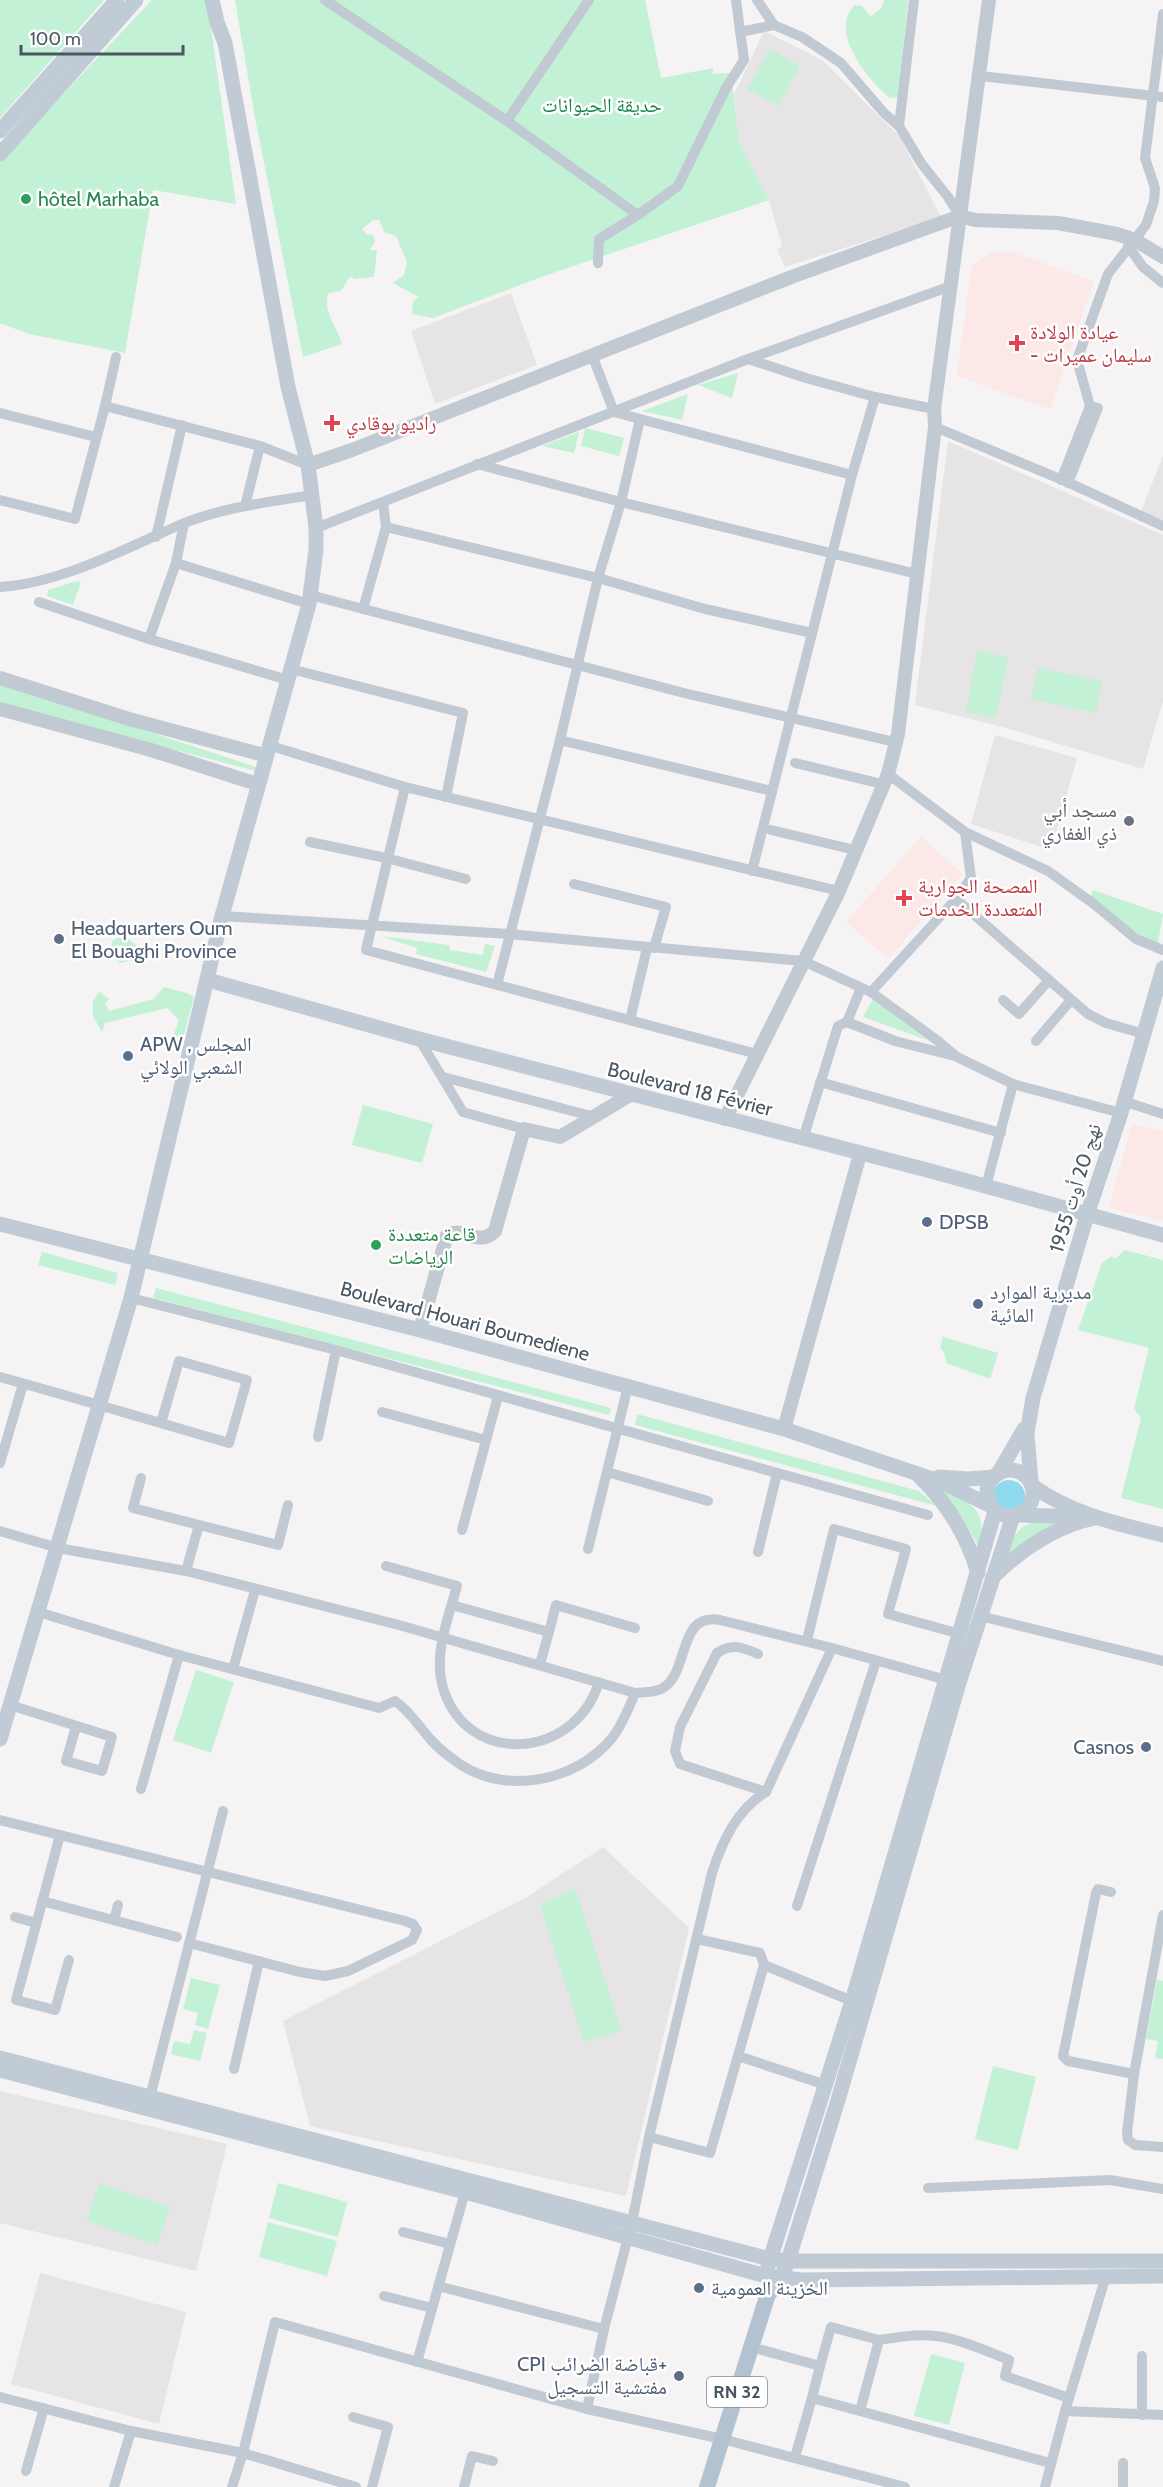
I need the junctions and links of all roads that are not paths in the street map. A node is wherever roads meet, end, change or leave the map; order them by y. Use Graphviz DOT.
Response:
graph roads {
  1 [pos="117,0"];
  2 [pos="136,0"];
  3 [pos="212,0"];
  4 [pos="223,0"];
  5 [pos="325,0"];
  6 [pos="588,0"];
  7 [pos="736,0"];
  8 [pos="757,0"];
  9 [pos="914,0"];
  10 [pos="989,0"];
  11 [pos="1163,14"];
  12 [pos="774,25"];
  13 [pos="740,32"];
  14 [pos="225,43"];
  15 [pos="981,76"];
  16 [pos="1159,96"];
  17 [pos="507,121"];
  18 [pos="899,126"];
  19 [pos="0,132"];
  20 [pos="0,154"];
  21 [pos="1159,190"];
  22 [pos="638,215"];
  23 [pos="960,216"];
  24 [pos="1132,243"];
  25 [pos="1163,257"];
  26 [pos="598,263"];
  27 [pos="1163,283"];
  28 [pos="951,286"];
  29 [pos="592,355"];
  30 [pos="116,357"];
  31 [pos="748,358"];
  32 [pos="875,397"];
  33 [pos="105,406"];
  34 [pos="934,409"];
  35 [pos="614,412"];
  36 [pos="0,413"];
  37 [pos="640,419"];
  38 [pos="182,425"];
  39 [pos="935,427"];
  40 [pos="96,437"];
  41 [pos="260,446"];
  42 [pos="477,464"];
  43 [pos="308,465"];
  44 [pos="852,476"];
  45 [pos="1065,482"];
  46 [pos="313,495"];
  47 [pos="0,500"];
  48 [pos="383,502"];
  49 [pos="621,502"];
  50 [pos="245,507"];
  51 [pos="184,523"];
  52 [pos="1163,526"];
  53 [pos="386,527"];
  54 [pos="316,528"];
  55 [pos="156,537"];
  56 [pos="832,555"];
  57 [pos="176,563"];
  58 [pos="917,574"];
  59 [pos="598,578"];
  60 [pos="0,587"];
  61 [pos="309,599"];
  62 [pos="39,602"];
  63 [pos="363,609"];
  64 [pos="812,633"];
  65 [pos="149,639"];
  66 [pos="577,665"];
  67 [pos="289,674"];
  68 [pos="0,678"];
  69 [pos="0,710"];
  70 [pos="792,718"];
  71 [pos="560,740"];
  72 [pos="895,742"];
  73 [pos="269,751"];
  74 [pos="795,763"];
  75 [pos="885,779"];
  76 [pos="257,784"];
  77 [pos="405,787"];
  78 [pos="772,791"];
  79 [pos="446,797"];
  80 [pos="539,820"];
  81 [pos="771,830"];
  82 [pos="965,832"];
  83 [pos="310,842"];
  84 [pos="855,850"];
  85 [pos="386,858"];
  86 [pos="752,871"];
  87 [pos="466,879"];
  88 [pos="574,884"];
  89 [pos="839,891"];
  90 [pos="956,899"];
  91 [pos="222,916"];
  92 [pos="370,926"];
  93 [pos="508,934"];
  94 [pos="651,948"];
  95 [pos="1163,950"];
  96 [pos="803,961"];
  97 [pos="1163,968"];
  98 [pos="208,980"];
  99 [pos="1049,980"];
  100 [pos="497,985"];
  101 [pos="866,990"];
  102 [pos="1004,1000"];
  103 [pos="1071,1000"];
  104 [pos="1159,1001"];
  105 [pos="630,1020"];
  106 [pos="847,1022"];
  107 [pos="1144,1034"];
  108 [pos="419,1039"];
  109 [pos="1036,1041"];
  110 [pos="757,1054"];
  111 [pos="957,1057"];
  112 [pos="443,1077"];
  113 [pos="820,1082"];
  114 [pos="1013,1084"];
  115 [pos="630,1095"];
  116 [pos="1122,1107"];
  117 [pos="1163,1114"];
  118 [pos="595,1117"];
  119 [pos="725,1119"];
  120 [pos="524,1129"];
  121 [pos="1001,1133"];
  122 [pos="803,1139"];
  123 [pos="860,1154"];
  124 [pos="986,1186"];
  125 [pos="1087,1215"];
  126 [pos="0,1224"];
  127 [pos="1163,1235"];
  128 [pos="139,1260"];
  129 [pos="130,1298"];
  130 [pos="420,1330"];
  131 [pos="336,1350"];
  132 [pos="0,1377"];
  133 [pos="23,1383"];
  134 [pos="628,1386"];
  135 [pos="498,1396"];
  136 [pos="99,1406"];
  137 [pos="382,1412"];
  138 [pos="1028,1421"];
  139 [pos="161,1423"];
  140 [pos="618,1428"];
  141 [pos="784,1429"];
  142 [pos="318,1437"];
  143 [pos="486,1440"];
  144 [pos="0,1463"];
  145 [pos="607,1472"];
  146 [pos="777,1473"];
  147 [pos="916,1473"];
  148 [pos="996,1475"];
  149 [pos="141,1478"];
  150 [pos="1032,1484"];
  151 [pos="708,1501"];
  152 [pos="288,1505"];
  153 [pos="993,1509"];
  154 [pos="928,1515"];
  155 [pos="1016,1515"];
  156 [pos="1095,1518"];
  157 [pos="199,1525"];
  158 [pos="462,1530"];
  159 [pos="0,1531"];
  160 [pos="1163,1535"];
  161 [pos="58,1548"];
  162 [pos="588,1549"];
  163 [pos="758,1552"];
  164 [pos="386,1566"];
  165 [pos="186,1571"];
  166 [pos="985,1576"];
  167 [pos="255,1590"];
  168 [pos="452,1605"];
  169 [pos="38,1612"];
  170 [pos="980,1616"];
  171 [pos="635,1628"];
  172 [pos="549,1632"];
  173 [pos="960,1634"];
  174 [pos="445,1637"];
  175 [pos="807,1640"];
  176 [pos="832,1648"];
  177 [pos="758,1654"];
  178 [pos="179,1655"];
  179 [pos="876,1661"];
  180 [pos="1163,1662"];
  181 [pos="540,1664"];
  182 [pos="233,1669"];
  183 [pos="599,1682"];
  184 [pos="952,1682"];
  185 [pos="635,1693"];
  186 [pos="10,1705"];
  187 [pos="76,1727"];
  188 [pos="0,1738"];
  189 [pos="141,1789"];
  190 [pos="766,1792"];
  191 [pos="223,1811"];
  192 [pos="0,1820"];
  193 [pos="60,1835"];
  194 [pos="208,1872"];
  195 [pos="1111,1892"];
  196 [pos="42,1901"];
  197 [pos="118,1905"];
  198 [pos="797,1906"];
  199 [pos="1163,1915"];
  200 [pos="15,1917"];
  201 [pos="114,1920"];
  202 [pos="36,1923"];
  203 [pos="177,1937"];
  204 [pos="697,1939"];
  205 [pos="189,1943"];
  206 [pos="69,1960"];
  207 [pos="259,1961"];
  208 [pos="764,1965"];
  209 [pos="852,2001"];
  210 [pos="738,2056"];
  211 [pos="0,2058"];
  212 [pos="234,2069"];
  213 [pos="0,2070"];
  214 [pos="1134,2074"];
  215 [pos="826,2085"];
  216 [pos="150,2097"];
  217 [pos="649,2137"];
  218 [pos="1163,2147"];
  219 [pos="928,2188"];
  220 [pos="1163,2188"];
  221 [pos="465,2192"];
  222 [pos="632,2223"];
  223 [pos="403,2232"];
  224 [pos="628,2238"];
  225 [pos="450,2244"];
  226 [pos="770,2259"];
  227 [pos="788,2261"];
  228 [pos="1163,2261"];
  229 [pos="1106,2276"];
  230 [pos="1163,2276"];
  231 [pos="773,2278"];
  232 [pos="438,2286"];
  233 [pos="384,2296"];
  234 [pos="767,2297"];
  235 [pos="432,2308"];
  236 [pos="604,2329"];
  237 [pos="879,2340"];
  238 [pos="751,2347"];
  239 [pos="1142,2356"];
  240 [pos="417,2362"];
  241 [pos="820,2366"];
  242 [pos="0,2397"];
  243 [pos="812,2397"];
  244 [pos="1069,2398"];
  245 [pos="44,2408"];
  246 [pos="586,2409"];
  247 [pos="860,2411"];
  248 [pos="1065,2412"];
  249 [pos="1142,2415"];
  250 [pos="1163,2415"];
  251 [pos="353,2417"];
  252 [pos="130,2431"];
  253 [pos="722,2439"];
  254 [pos="243,2453"];
  255 [pos="795,2457"];
  256 [pos="493,2461"];
  257 [pos="1050,2463"];
  258 [pos="1123,2463"];
  259 [pos="26,2471"];
  260 [pos="114,2487"];
  261 [pos="232,2487"];
  262 [pos="356,2487"];
  263 [pos="372,2487"];
  264 [pos="464,2487"];
  265 [pos="708,2487"];
  266 [pos="905,2487"];
  267 [pos="1045,2487"];
  268 [pos="1123,2487"];
  1 -- 19 [label="main road"];
  2 -- 20 [label="main road"];
  3 -- 14 [label="main road"];
  4 -- 14 [label="main road"];
  5 -- 17 [label="street"];
  6 -- 17 [label="street"];
  7 -- 13 [label="street"];
  8 -- 12 [label="street"];
  9 -- 18 [label="street"];
  10 -- 15 [label="street"];
  11 -- 16 [label="street"];
  12 -- 13 [label="street"];
  12 -- 18 [label="street"];
  13 -- 22 [label="street"];
  14 -- 43 [label="main road"];
  15 -- 16 [label="street"];
  15 -- 23 [label="street"];
  16 -- 21 [label="street"];
  17 -- 22 [label="street"];
  18 -- 23 [label="street"];
  21 -- 24 [label="street"];
  22 -- 26 [label="street"];
  23 -- 24 [label="street"];
  23 -- 28 [label="street"];
  23 -- 29 [label="street"];
  24 -- 25 [label="street"];
  24 -- 27 [label="street"];
  24 -- 45 [label="street"];
  28 -- 31 [label="street"];
  28 -- 34 [label="street"];
  29 -- 35 [label="street"];
  29 -- 43 [label="street"];
  30 -- 33 [label="street"];
  31 -- 32 [label="street"];
  31 -- 35 [label="street"];
  32 -- 34 [label="street"];
  32 -- 44 [label="street"];
  33 -- 38 [label="street"];
  33 -- 40 [label="street"];
  34 -- 39 [label="street"];
  35 -- 37 [label="street"];
  35 -- 42 [label="street"];
  36 -- 40 [label="street"];
  37 -- 44 [label="street"];
  37 -- 49 [label="street"];
  38 -- 41 [label="street"];
  38 -- 55 [label="street"];
  39 -- 45 [label="street"];
  39 -- 58 [label="street"];
  40 -- 47 [label="street"];
  41 -- 43 [label="street"];
  41 -- 50 [label="street"];
  42 -- 48 [label="street"];
  42 -- 49 [label="street"];
  43 -- 46 [label="main road"];
  44 -- 56 [label="street"];
  45 -- 52 [label="street"];
  46 -- 50 [label="street"];
  46 -- 54 [label="main road"];
  48 -- 53 [label="street"];
  48 -- 54 [label="street"];
  49 -- 56 [label="street"];
  49 -- 59 [label="street"];
  50 -- 51 [label="street"];
  51 -- 55 [label="street"];
  51 -- 57 [label="street"];
  53 -- 59 [label="street"];
  53 -- 63 [label="street"];
  54 -- 61 [label="main road"];
  55 -- 60 [label="street"];
  56 -- 58 [label="street"];
  56 -- 64 [label="street"];
  57 -- 61 [label="street"];
  57 -- 65 [label="street"];
  58 -- 72 [label="street"];
  59 -- 64 [label="street"];
  59 -- 66 [label="street"];
  61 -- 63 [label="street"];
  61 -- 67 [label="main road"];
  62 -- 65 [label="street"];
  63 -- 66 [label="street"];
  64 -- 70 [label="street"];
  65 -- 67 [label="street"];
  66 -- 70 [label="street"];
  66 -- 71 [label="street"];
  67 -- 73 [label="main road"];
  67 -- 79 [label="street"];
  68 -- 73 [label="street"];
  69 -- 76 [label="street"];
  70 -- 72 [label="street"];
  70 -- 78 [label="street"];
  71 -- 78 [label="street"];
  71 -- 80 [label="street"];
  72 -- 75 [label="street"];
  73 -- 76 [label="main road"];
  73 -- 77 [label="street"];
  74 -- 75 [label="street"];
  75 -- 82 [label="street"];
  75 -- 84 [label="street"];
  76 -- 91 [label="main road"];
  77 -- 79 [label="street"];
  77 -- 85 [label="street"];
  78 -- 86 [label="street"];
  79 -- 80 [label="street"];
  80 -- 86 [label="street"];
  80 -- 93 [label="street"];
  81 -- 84 [label="street"];
  82 -- 90 [label="street"];
  82 -- 95 [label="street"];
  83 -- 85 [label="street"];
  84 -- 89 [label="street"];
  85 -- 87 [label="street"];
  85 -- 92 [label="street"];
  86 -- 89 [label="street"];
  88 -- 94 [label="street"];
  89 -- 96 [label="street"];
  90 -- 99 [label="street"];
  90 -- 101 [label="street"];
  91 -- 92 [label="street"];
  91 -- 98 [label="main road"];
  92 -- 93 [label="street"];
  92 -- 100 [label="street"];
  93 -- 94 [label="street"];
  93 -- 100 [label="street"];
  94 -- 96 [label="street"];
  94 -- 105 [label="street"];
  96 -- 101 [label="street"];
  96 -- 110 [label="street"];
  97 -- 104 [label="main road, نهج 20 أوت 1955"];
  98 -- 108 [label="main road, Boulevard 18 Février"];
  98 -- 128 [label="main road"];
  99 -- 102 [label="street"];
  99 -- 103 [label="street"];
  100 -- 105 [label="street"];
  101 -- 106 [label="street"];
  101 -- 111 [label="street"];
  103 -- 107 [label="street"];
  103 -- 109 [label="street"];
  104 -- 107 [label="main road, نهج 20 أوت 1955"];
  105 -- 110 [label="street"];
  106 -- 111 [label="street"];
  106 -- 113 [label="street"];
  107 -- 116 [label="main road, نهج 20 أوت 1955"];
  108 -- 112 [label="street"];
  108 -- 115 [label="main road, Boulevard 18 Février"];
  110 -- 119 [label="street"];
  111 -- 114 [label="street"];
  112 -- 118 [label="street"];
  112 -- 120 [label="street"];
  113 -- 121 [label="street"];
  113 -- 122 [label="street"];
  114 -- 116 [label="street"];
  114 -- 121 [label="street"];
  115 -- 118 [label="street"];
  115 -- 119 [label="main road, Boulevard 18 Février"];
  116 -- 117 [label="street"];
  116 -- 125 [label="main road, نهج 20 أوت 1955"];
  118 -- 120 [label="street"];
  119 -- 122 [label="main road, Boulevard 18 Février"];
  120 -- 130 [label="street"];
  121 -- 124 [label="street"];
  122 -- 123 [label="main road, Boulevard 18 Février"];
  123 -- 124 [label="main road, Boulevard 18 Février"];
  123 -- 141 [label="street"];
  124 -- 125 [label="main road, Boulevard 18 Février"];
  125 -- 127 [label="main road, Boulevard 18 Février"];
  125 -- 138 [label="main road, نهج 20 أوت 1955"];
  126 -- 128 [label="main road, Boulevard Houari Boumediene"];
  128 -- 129 [label="main road"];
  128 -- 130 [label="main road, Boulevard Houari Boumediene"];
  129 -- 131 [label="street"];
  129 -- 136 [label="main road"];
  130 -- 134 [label="main road, Boulevard Houari Boumediene"];
  131 -- 135 [label="street"];
  131 -- 142 [label="street"];
  132 -- 133 [label="street"];
  133 -- 136 [label="street"];
  133 -- 144 [label="street"];
  134 -- 140 [label="street"];
  134 -- 141 [label="main road, Boulevard Houari Boumediene"];
  135 -- 140 [label="street"];
  135 -- 143 [label="street"];
  136 -- 139 [label="street"];
  136 -- 161 [label="main road"];
  137 -- 143 [label="street"];
  138 -- 148 [label="main road, نهج 20 أوت 1955"];
  138 -- 150 [label="main road, نهج 20 أوت 1955"];
  139 -- 139 [label="street"];
  140 -- 145 [label="street"];
  140 -- 146 [label="street"];
  141 -- 147 [label="main road, Boulevard Houari Boumediene"];
  143 -- 158 [label="street"];
  145 -- 151 [label="street"];
  145 -- 162 [label="street"];
  146 -- 154 [label="street"];
  146 -- 163 [label="street"];
  147 -- 148 [label="main road, Boulevard Houari Boumediene"];
  147 -- 153 [label="main road, Boulevard Houari Boumediene"];
  147 -- 166 [label="main road"];
  148 -- 150 [label="main road"];
  148 -- 153 [label="main road"];
  149 -- 157 [label="street"];
  150 -- 155 [label="main road"];
  150 -- 156 [label="main road"];
  152 -- 157 [label="street"];
  153 -- 155 [label="main road"];
  153 -- 166 [label="main road"];
  155 -- 156 [label="main road"];
  155 -- 166 [label="main road"];
  156 -- 160 [label="main road"];
  156 -- 166 [label="main road"];
  157 -- 165 [label="street"];
  159 -- 161 [label="street"];
  161 -- 165 [label="street"];
  161 -- 169 [label="main road"];
  164 -- 168 [label="street"];
  165 -- 167 [label="street"];
  166 -- 170 [label="main road"];
  166 -- 173 [label="main road"];
  167 -- 174 [label="street"];
  167 -- 182 [label="street"];
  168 -- 172 [label="street"];
  168 -- 174 [label="street"];
  169 -- 178 [label="street"];
  169 -- 186 [label="main road"];
  170 -- 180 [label="street"];
  170 -- 184 [label="main road"];
  171 -- 172 [label="street"];
  172 -- 181 [label="street"];
  173 -- 175 [label="street"];
  173 -- 184 [label="main road"];
  174 -- 181 [label="street"];
  174 -- 183 [label="street"];
  175 -- 176 [label="street"];
  175 -- 185 [label="street"];
  176 -- 179 [label="street"];
  176 -- 190 [label="street"];
  177 -- 190 [label="street"];
  178 -- 182 [label="street"];
  178 -- 189 [label="street"];
  179 -- 184 [label="street"];
  179 -- 198 [label="street"];
  181 -- 183 [label="street"];
  182 -- 185 [label="street"];
  183 -- 185 [label="street"];
  184 -- 209 [label="main road"];
  184 -- 227 [label="main road"];
  186 -- 187 [label="street"];
  186 -- 188 [label="main road"];
  187 -- 187 [label="street"];
  190 -- 204 [label="street"];
  191 -- 194 [label="street"];
  192 -- 193 [label="street"];
  193 -- 194 [label="street"];
  193 -- 196 [label="street"];
  194 -- 205 [label="street"];
  194 -- 207 [label="street"];
  195 -- 214 [label="street"];
  196 -- 201 [label="street"];
  196 -- 202 [label="street"];
  197 -- 201 [label="street"];
  199 -- 214 [label="street"];
  200 -- 202 [label="street"];
  201 -- 203 [label="street"];
  202 -- 206 [label="street"];
  204 -- 208 [label="street"];
  204 -- 217 [label="street"];
  205 -- 207 [label="street"];
  205 -- 216 [label="street"];
  207 -- 212 [label="street"];
  208 -- 209 [label="street"];
  208 -- 210 [label="street"];
  209 -- 215 [label="main road"];
  210 -- 215 [label="street"];
  210 -- 217 [label="street"];
  211 -- 216 [label="main road"];
  213 -- 221 [label="main road"];
  214 -- 218 [label="street"];
  215 -- 226 [label="main road"];
  216 -- 222 [label="main road"];
  217 -- 222 [label="street"];
  219 -- 220 [label="street"];
  221 -- 224 [label="main road"];
  221 -- 225 [label="street"];
  222 -- 224 [label="street"];
  222 -- 226 [label="main road"];
  223 -- 225 [label="street"];
  224 -- 231 [label="main road"];
  224 -- 236 [label="street"];
  225 -- 232 [label="street"];
  226 -- 227 [label="main road"];
  226 -- 231 [label="main road"];
  227 -- 228 [label="main road"];
  227 -- 231 [label="main road"];
  229 -- 230 [label="main road"];
  229 -- 231 [label="main road"];
  229 -- 244 [label="street"];
  231 -- 234 [label="main road"];
  232 -- 235 [label="street"];
  232 -- 236 [label="street"];
  233 -- 235 [label="street"];
  234 -- 238 [label="main road, RN 32"];
  235 -- 240 [label="street"];
  236 -- 246 [label="street"];
  237 -- 241 [label="street"];
  237 -- 244 [label="street"];
  237 -- 247 [label="street"];
  238 -- 241 [label="street"];
  238 -- 253 [label="main road, RN 32"];
  239 -- 249 [label="street"];
  240 -- 246 [label="street"];
  240 -- 254 [label="street"];
  241 -- 243 [label="street"];
  242 -- 245 [label="street"];
  243 -- 247 [label="street"];
  243 -- 255 [label="street"];
  244 -- 248 [label="street"];
  245 -- 252 [label="street"];
  245 -- 259 [label="street"];
  246 -- 253 [label="street"];
  247 -- 257 [label="street"];
  248 -- 249 [label="street"];
  248 -- 257 [label="street"];
  249 -- 250 [label="street"];
  251 -- 263 [label="street"];
  252 -- 254 [label="street"];
  252 -- 260 [label="street"];
  253 -- 255 [label="street"];
  253 -- 265 [label="main road, RN 32"];
  254 -- 261 [label="street"];
  254 -- 262 [label="street"];
  255 -- 266 [label="street"];
  256 -- 264 [label="street"];
  257 -- 267 [label="street"];
  258 -- 268 [label="street"];
}
